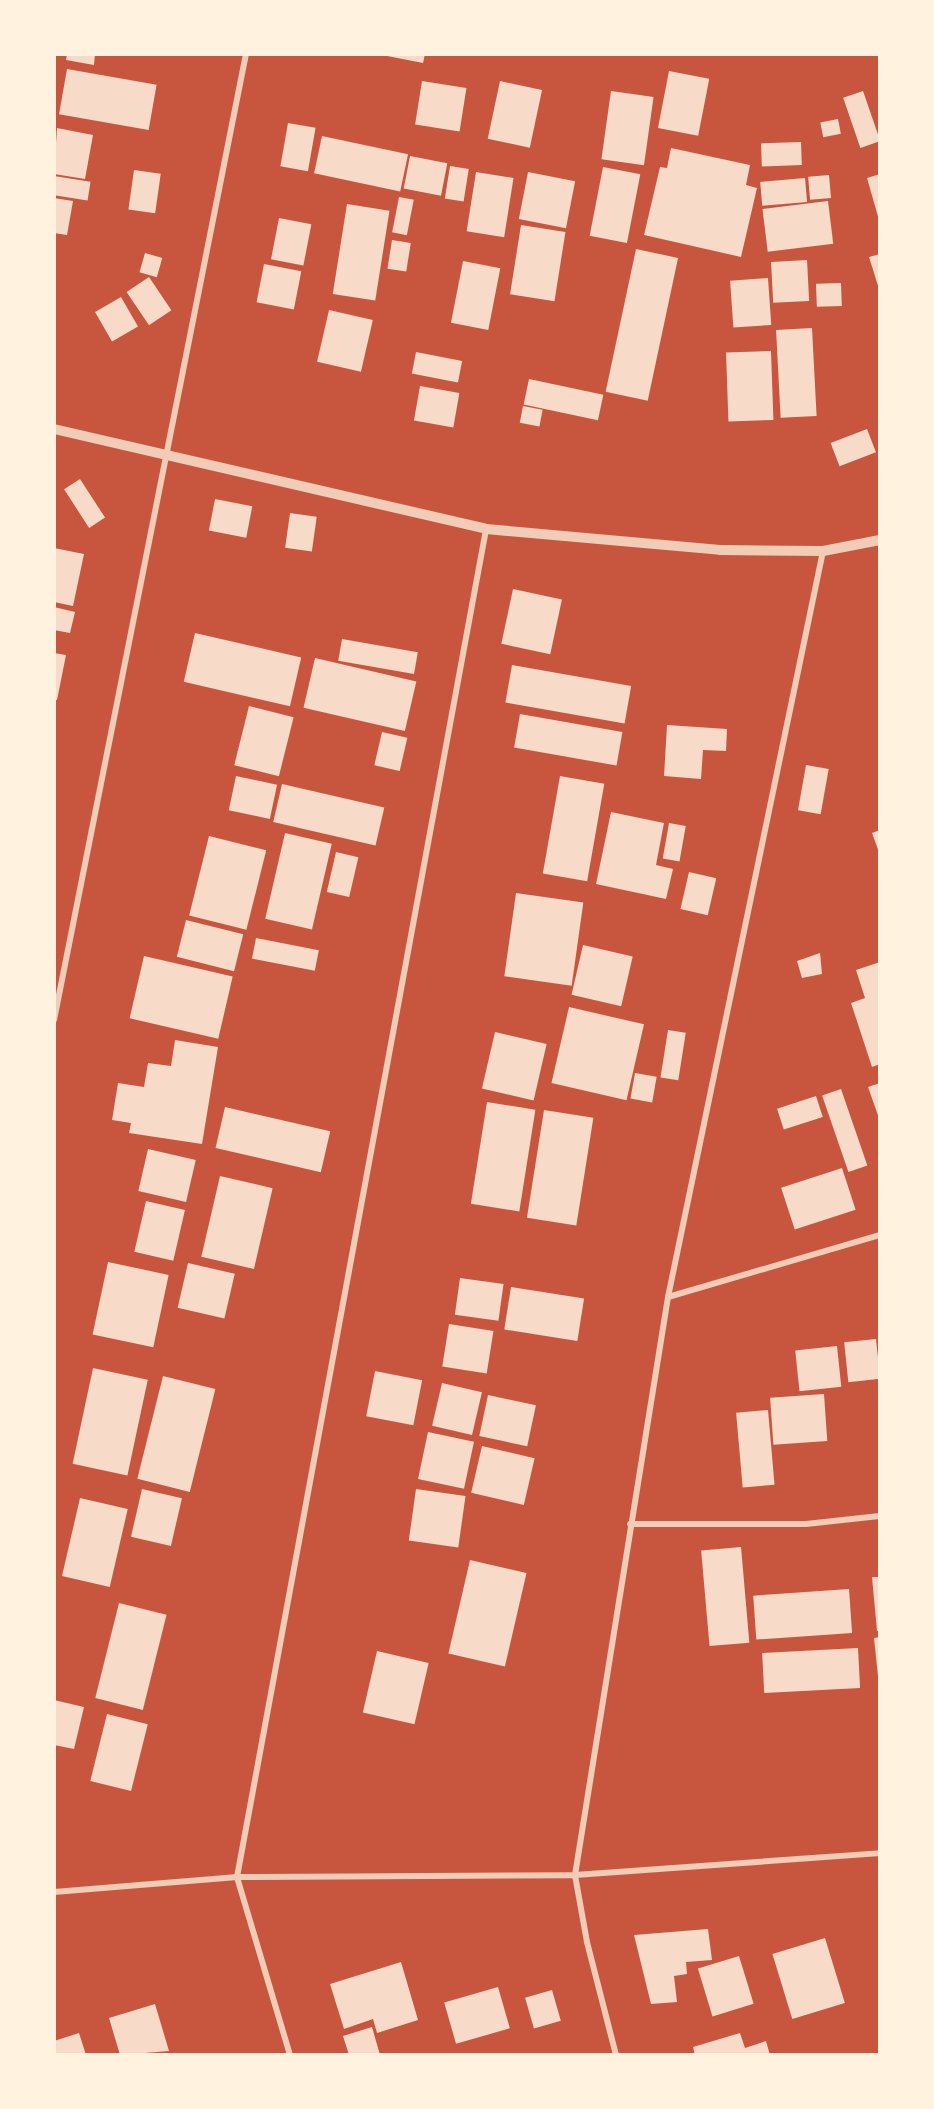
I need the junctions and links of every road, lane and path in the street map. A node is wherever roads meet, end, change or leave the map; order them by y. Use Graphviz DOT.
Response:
graph roads {
  1 [pos="246,54"];
  2 [pos="54,429"];
  3 [pos="166,455"];
  4 [pos="486,529"];
  5 [pos="880,540"];
  6 [pos="823,551"];
  7 [pos="54,1020"];
  8 [pos="880,1235"];
  9 [pos="668,1297"];
  10 [pos="880,1516"];
  11 [pos="630,1524"];
  12 [pos="880,1852"];
  13 [pos="575,1875"];
  14 [pos="237,1877"];
  15 [pos="54,1892"];
  16 [pos="290,2055"];
  17 [pos="616,2055"];
  1 -- 3 [label="street"];
  2 -- 3 [label="street"];
  3 -- 4 [label="street"];
  3 -- 7 [label="street"];
  4 -- 6 [label="street"];
  4 -- 14 [label="street"];
  5 -- 6 [label="street"];
  6 -- 9 [label="street"];
  8 -- 9 [label="street"];
  9 -- 11 [label="street"];
  10 -- 11 [label="street"];
  11 -- 13 [label="street"];
  12 -- 13 [label="street"];
  13 -- 14 [label="street"];
  13 -- 17 [label="street"];
  14 -- 15 [label="street"];
  14 -- 16 [label="street"];
}
